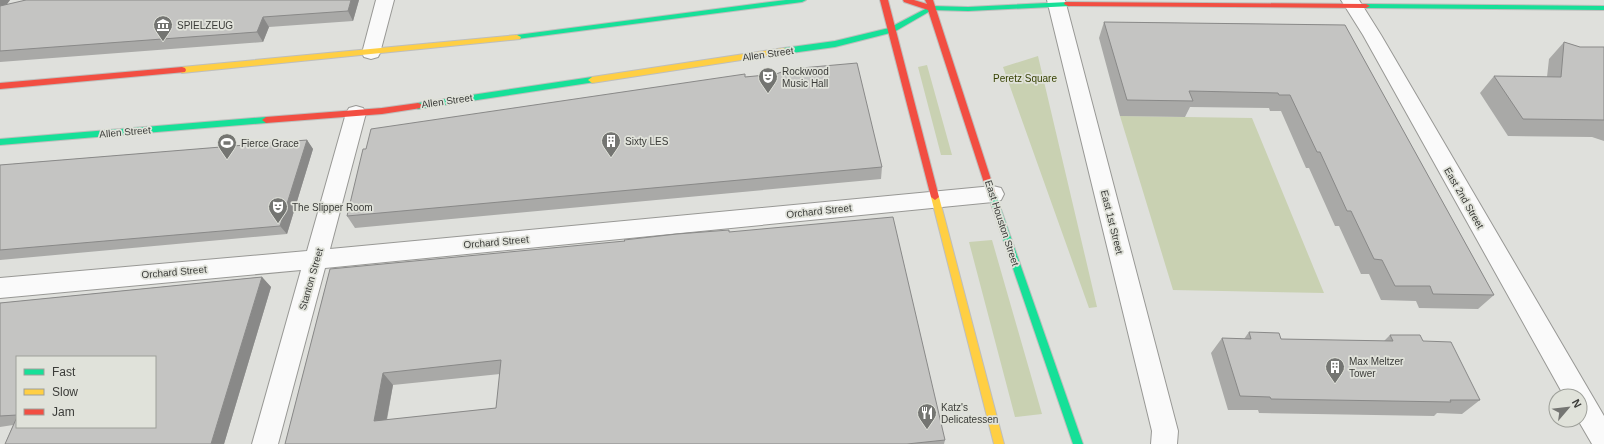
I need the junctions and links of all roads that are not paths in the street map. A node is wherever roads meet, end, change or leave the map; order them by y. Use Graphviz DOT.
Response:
graph roads {
  1 [pos="385,0"];
  2 [pos="802,0"];
  3 [pos="884,0"];
  4 [pos="907,0"];
  5 [pos="1056,2"];
  6 [pos="1352,3"];
  7 [pos="930,4"];
  8 [pos="1604,8"];
  9 [pos="891,30"];
  10 [pos="371,53"];
  11 [pos="0,86"];
  12 [pos="356,113"];
  13 [pos="0,142"];
  14 [pos="993,194"];
  15 [pos="936,200"];
  16 [pos="317,259"];
  17 [pos="0,288"];
  18 [pos="1573,388"];
  19 [pos="1588,413"];
  20 [pos="1604,441"];
  21 [pos="265,444"];
  22 [pos="999,444"];
  23 [pos="1078,444"];
  24 [pos="1164,444"];
  1 -- 10 [label="street"];
  2 -- 10 [label="main road"];
  3 -- 9 [label="main road"];
  4 -- 7 [label="main road"];
  5 -- 6 [label="main road"];
  5 -- 7 [label="main road"];
  5 -- 24 [label="street, East 1st Street"];
  6 -- 8 [label="main road"];
  6 -- 18 [label="street, East 2nd Street"];
  7 -- 9 [label="main road, Allen Street"];
  7 -- 14 [label="main road, East Houston Street"];
  9 -- 12 [label="main road, Allen Street"];
  9 -- 15 [label="main road"];
  10 -- 11 [label="main road"];
  12 -- 13 [label="main road, Allen Street"];
  12 -- 16 [label="street, Stanton Street"];
  14 -- 15 [label="street, Orchard Street"];
  14 -- 23 [label="main road, East Houston Street"];
  15 -- 16 [label="street, Orchard Street"];
  15 -- 22 [label="main road"];
  16 -- 17 [label="street, Orchard Street"];
  16 -- 21 [label="street, Stanton Street"];
  19 -- 20 [label="street"];
}
